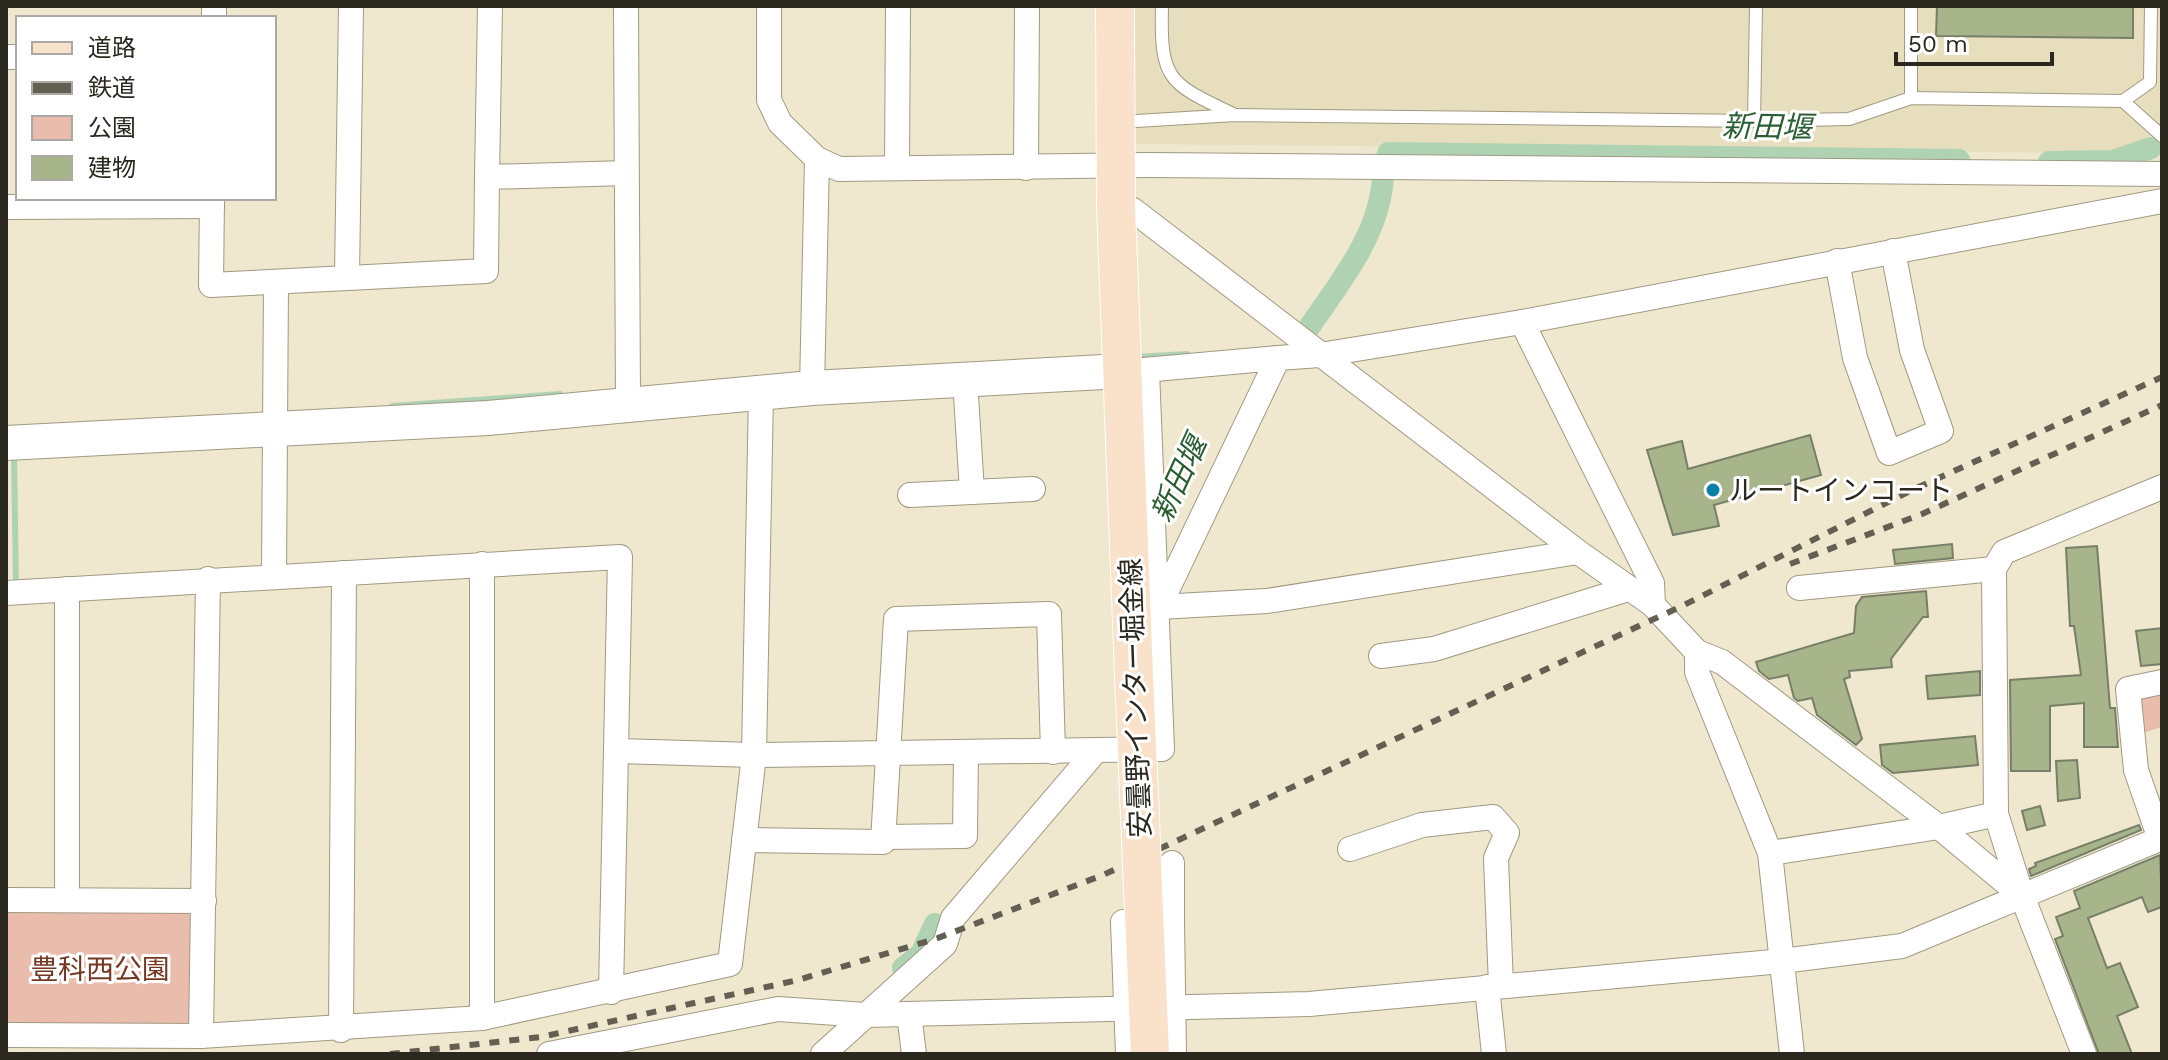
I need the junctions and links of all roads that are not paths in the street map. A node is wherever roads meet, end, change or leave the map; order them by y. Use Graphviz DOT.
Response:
graph roads {
  1 [pos="351,6"];
  2 [pos="490,6"];
  3 [pos="626,6"];
  4 [pos="769,6"];
  5 [pos="898,6"];
  6 [pos="1027,6"];
  7 [pos="1115,6"];
  8 [pos="1162,6"];
  9 [pos="1756,6"];
  10 [pos="1911,6"];
  11 [pos="2151,6"];
  12 [pos="1911,98"];
  13 [pos="2123,101"];
  14 [pos="1235,115"];
  15 [pos="1754,121"];
  16 [pos="1114,123"];
  17 [pos="2162,136"];
  18 [pos="817,159"];
  19 [pos="897,168"];
  20 [pos="1026,168"];
  21 [pos="1115,168"];
  22 [pos="626,173"];
  23 [pos="2162,174"];
  24 [pos="487,177"];
  25 [pos="2162,201"];
  26 [pos="212,202"];
  27 [pos="6,207"];
  28 [pos="1116,208"];
  29 [pos="1893,251"];
  30 [pos="1837,261"];
  31 [pos="347,276"];
  32 [pos="276,283"];
  33 [pos="1522,322"];
  34 [pos="1320,355"];
  35 [pos="1278,358"];
  36 [pos="1125,371"];
  37 [pos="965,379"];
  38 [pos="812,388"];
  39 [pos="761,394"];
  40 [pos="628,404"];
  41 [pos="274,429"];
  42 [pos="6,443"];
  43 [pos="2162,487"];
  44 [pos="1033,489"];
  45 [pos="972,492"];
  46 [pos="910,495"];
  47 [pos="1578,552"];
  48 [pos="482,564"];
  49 [pos="1994,569"];
  50 [pos="344,573"];
  51 [pos="274,577"];
  52 [pos="208,579"];
  53 [pos="1799,588"];
  54 [pos="67,589"];
  55 [pos="1628,589"];
  56 [pos="6,593"];
  57 [pos="1653,605"];
  58 [pos="1159,607"];
  59 [pos="1697,652"];
  60 [pos="1381,656"];
  61 [pos="2162,682"];
  62 [pos="618,751"];
  63 [pos="1120,751"];
  64 [pos="1053,752"];
  65 [pos="966,753"];
  66 [pos="1094,753"];
  67 [pos="890,754"];
  68 [pos="754,755"];
  69 [pos="1996,814"];
  70 [pos="1939,827"];
  71 [pos="884,837"];
  72 [pos="2161,839"];
  73 [pos="744,840"];
  74 [pos="1350,849"];
  75 [pos="1770,853"];
  76 [pos="1172,863"];
  77 [pos="2022,896"];
  78 [pos="6,900"];
  79 [pos="67,900"];
  80 [pos="204,901"];
  81 [pos="1172,922"];
  82 [pos="1782,961"];
  83 [pos="1494,987"];
  84 [pos="611,992"];
  85 [pos="1126,1009"];
  86 [pos="1173,1009"];
  87 [pos="909,1014"];
  88 [pos="866,1015"];
  89 [pos="482,1018"];
  90 [pos="341,1030"];
  91 [pos="6,1035"];
  92 [pos="201,1036"];
  93 [pos="549,1054"];
  94 [pos="823,1054"];
  95 [pos="914,1054"];
  96 [pos="1128,1054"];
  97 [pos="1150,1054"];
  98 [pos="1174,1054"];
  99 [pos="1494,1054"];
  100 [pos="1792,1054"];
  101 [pos="2084,1054"];
  1 -- 31 [label="street"];
  2 -- 24 [label="street"];
  3 -- 22 [label="street"];
  4 -- 18 [label="street"];
  5 -- 19 [label="street"];
  6 -- 20 [label="street"];
  7 -- 16 [label="main road, 安曇野インター堀金線"];
  8 -- 14 [label="lane"];
  9 -- 15 [label="lane"];
  10 -- 12 [label="lane"];
  11 -- 13 [label="lane"];
  12 -- 13 [label="lane"];
  12 -- 15 [label="lane"];
  13 -- 17 [label="lane"];
  14 -- 15 [label="lane"];
  14 -- 16 [label="lane"];
  16 -- 21 [label="main road, 安曇野インター堀金線"];
  18 -- 19 [label="street"];
  18 -- 38 [label="street"];
  19 -- 20 [label="street"];
  20 -- 21 [label="street"];
  21 -- 23 [label="street"];
  21 -- 28 [label="main road, 安曇野インター堀金線"];
  22 -- 24 [label="street"];
  22 -- 40 [label="street"];
  24 -- 31 [label="street"];
  25 -- 29 [label="street"];
  26 -- 27 [label="street"];
  26 -- 32 [label="street"];
  28 -- 34 [label="street"];
  28 -- 36 [label="main road, 安曇野インター堀金線"];
  29 -- 30 [label="street"];
  29 -- 30 [label="street"];
  30 -- 33 [label="street"];
  31 -- 32 [label="street"];
  32 -- 41 [label="street"];
  33 -- 34 [label="street"];
  33 -- 57 [label="street"];
  34 -- 35 [label="street"];
  34 -- 47 [label="street"];
  35 -- 36 [label="street"];
  35 -- 58 [label="street"];
  36 -- 37 [label="street"];
  36 -- 58 [label="street"];
  36 -- 63 [label="street"];
  36 -- 97 [label="main road, 安曇野インター堀金線, bridge"];
  37 -- 38 [label="street"];
  37 -- 45 [label="street"];
  38 -- 39 [label="street"];
  39 -- 40 [label="street"];
  39 -- 68 [label="street"];
  40 -- 41 [label="street"];
  41 -- 42 [label="street"];
  41 -- 51 [label="street"];
  43 -- 49 [label="street"];
  44 -- 45 [label="street"];
  45 -- 46 [label="street"];
  47 -- 55 [label="street"];
  47 -- 58 [label="street"];
  48 -- 50 [label="street"];
  48 -- 62 [label="street"];
  48 -- 89 [label="street"];
  49 -- 53 [label="street"];
  49 -- 69 [label="street"];
  50 -- 51 [label="street"];
  50 -- 90 [label="street"];
  51 -- 52 [label="street"];
  52 -- 54 [label="street"];
  52 -- 80 [label="street"];
  54 -- 56 [label="street"];
  54 -- 79 [label="street"];
  55 -- 57 [label="street"];
  55 -- 60 [label="street"];
  57 -- 59 [label="street"];
  58 -- 63 [label="street"];
  59 -- 70 [label="street"];
  59 -- 75 [label="street"];
  61 -- 72 [label="street"];
  62 -- 68 [label="street"];
  62 -- 84 [label="street"];
  63 -- 66 [label="street"];
  64 -- 65 [label="street"];
  64 -- 66 [label="street"];
  64 -- 67 [label="street"];
  65 -- 67 [label="street"];
  65 -- 71 [label="street"];
  66 -- 88 [label="street"];
  67 -- 68 [label="street"];
  67 -- 71 [label="street"];
  68 -- 73 [label="street"];
  69 -- 70 [label="street"];
  69 -- 77 [label="street"];
  70 -- 75 [label="street"];
  70 -- 77 [label="street"];
  71 -- 73 [label="street"];
  72 -- 77 [label="street"];
  73 -- 84 [label="street"];
  74 -- 83 [label="street"];
  75 -- 82 [label="street"];
  76 -- 81 [label="street"];
  77 -- 82 [label="street"];
  77 -- 101 [label="street"];
  78 -- 79 [label="street"];
  79 -- 80 [label="street"];
  80 -- 92 [label="street"];
  81 -- 85 [label="street"];
  81 -- 86 [label="street"];
  82 -- 83 [label="street"];
  82 -- 100 [label="street"];
  83 -- 86 [label="street"];
  83 -- 99 [label="street"];
  84 -- 89 [label="street"];
  85 -- 86 [label="street"];
  85 -- 87 [label="street"];
  85 -- 96 [label="street"];
  86 -- 98 [label="street"];
  87 -- 88 [label="street"];
  87 -- 95 [label="street"];
  88 -- 93 [label="street"];
  88 -- 94 [label="street"];
  89 -- 90 [label="street"];
  90 -- 92 [label="street"];
  91 -- 92 [label="street"];
}
